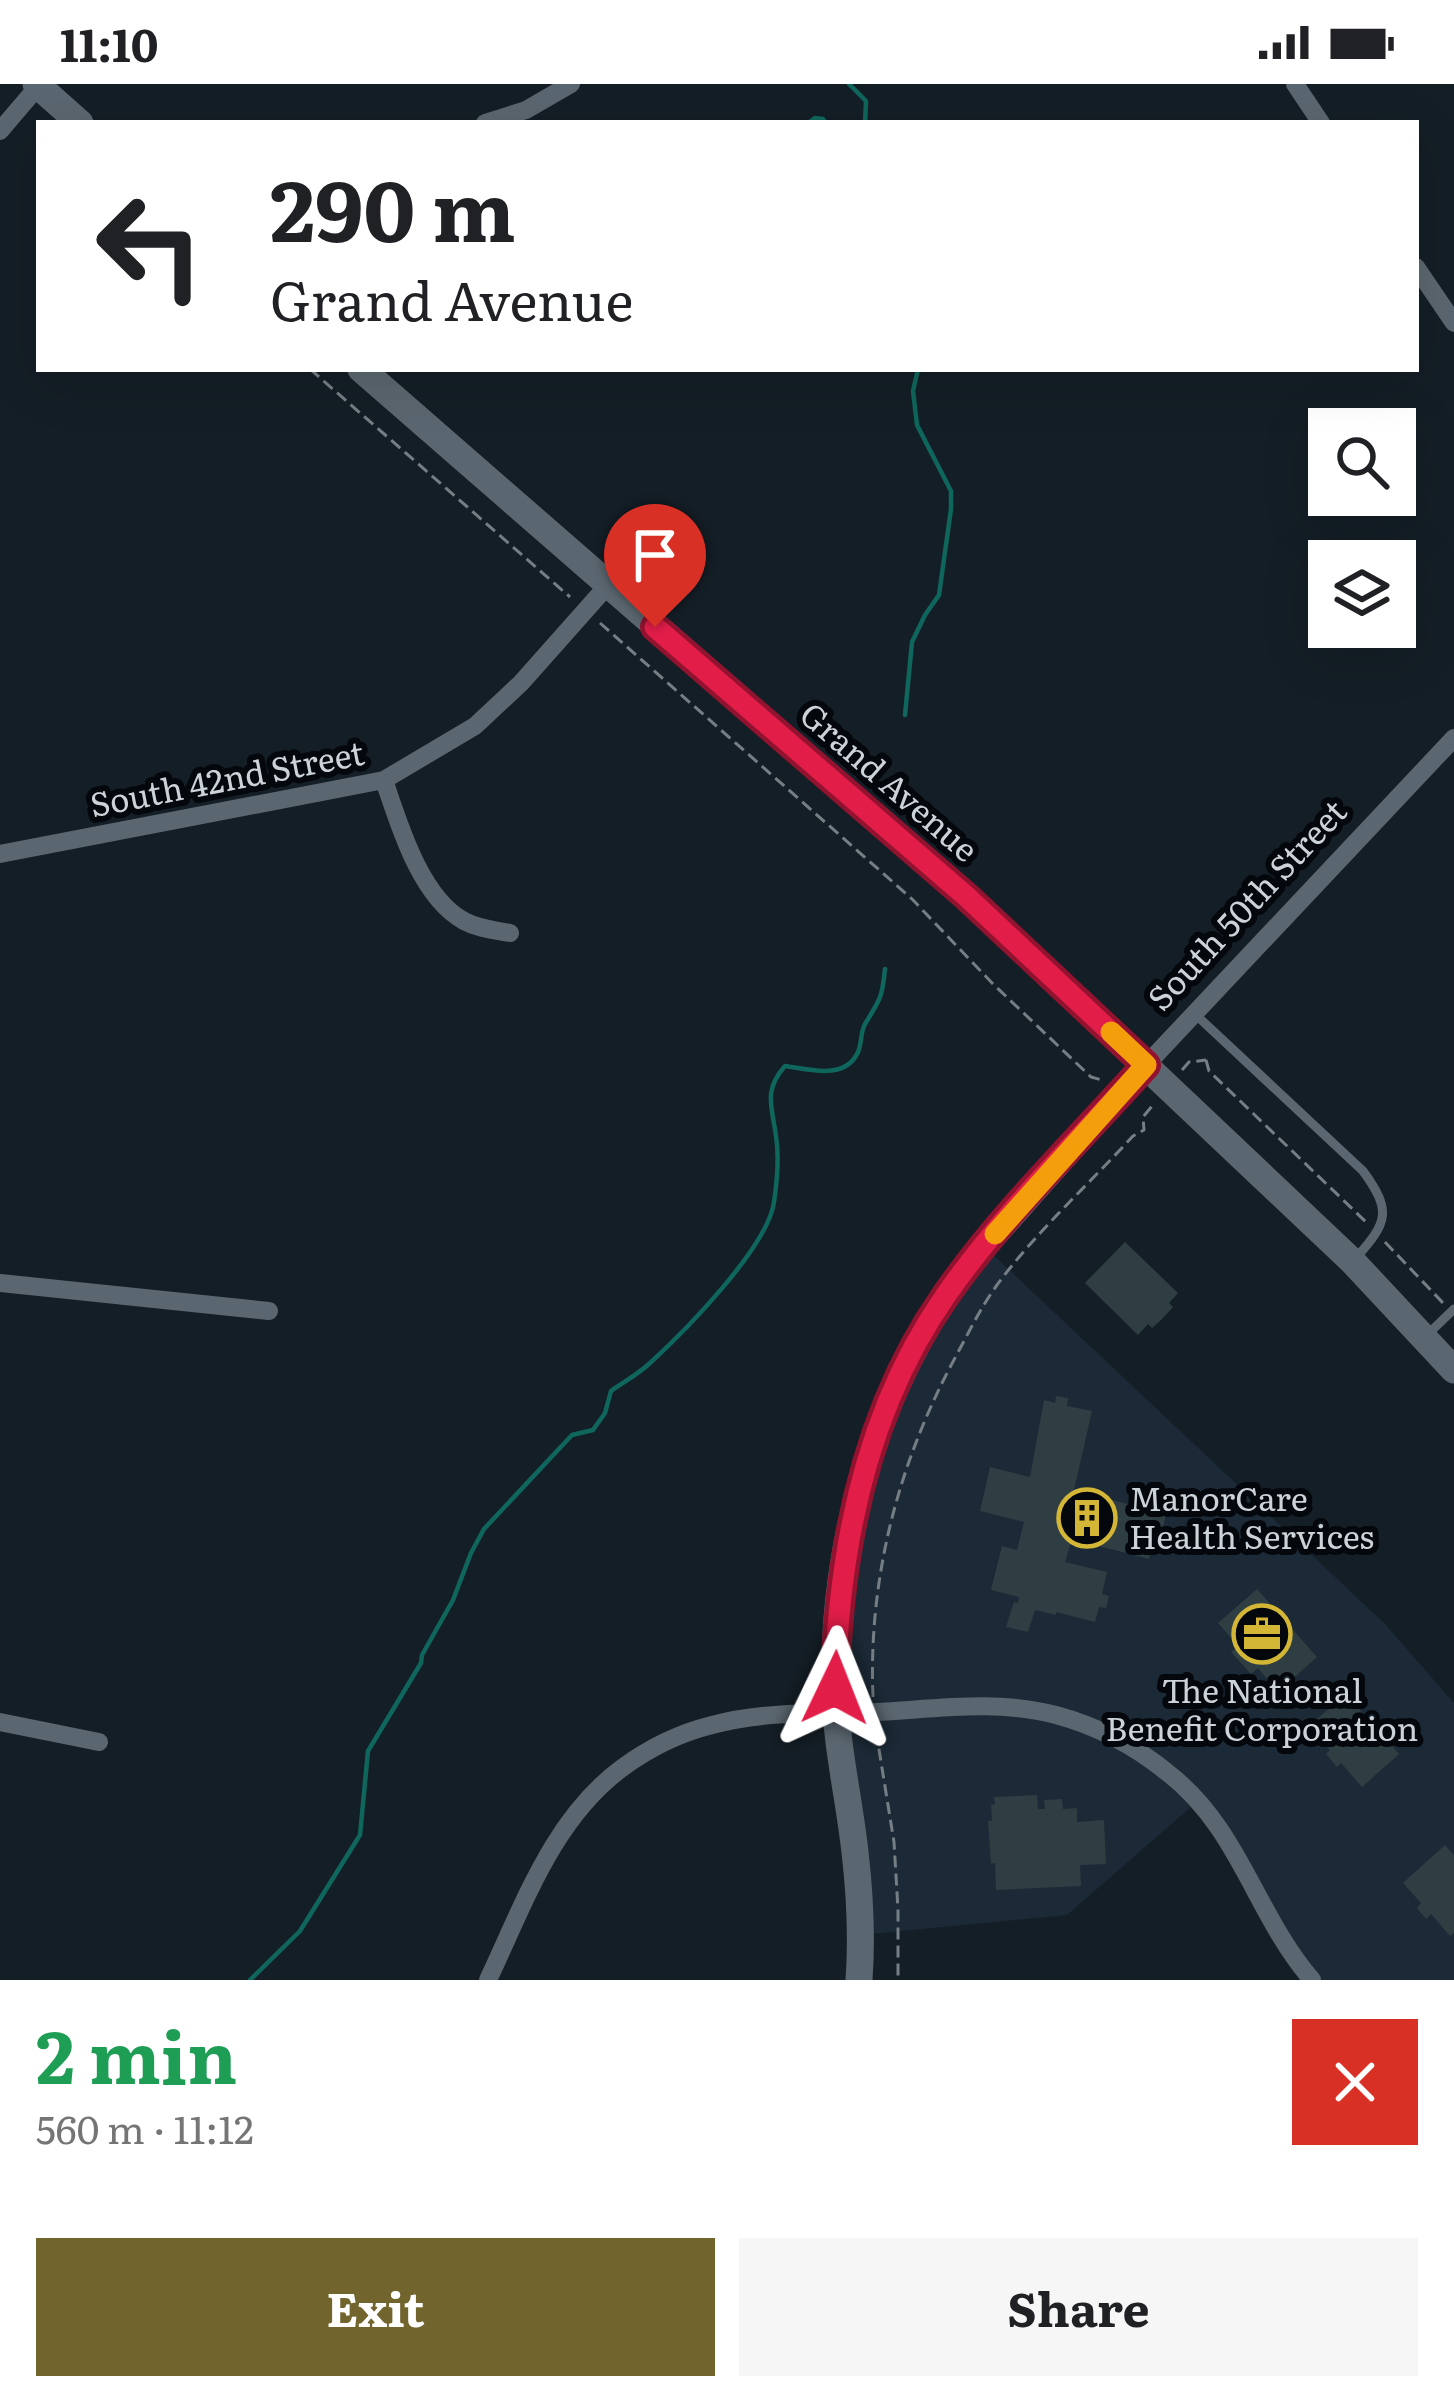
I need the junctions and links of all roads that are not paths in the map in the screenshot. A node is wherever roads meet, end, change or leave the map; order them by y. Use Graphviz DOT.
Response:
graph roads {
  1 [pos="571,84"];
  2 [pos="1295,84"];
  3 [pos="38,85"];
  4 [pos="77,120"];
  5 [pos="494,120"];
  6 [pos="1319,120"];
  7 [pos="0,131"];
  8 [pos="1419,271"];
  9 [pos="1454,322"];
  10 [pos="364,372"];
  11 [pos="608,585"];
  12 [pos="1454,739"];
  13 [pos="383,780"];
  14 [pos="0,854"];
  15 [pos="511,933"];
  16 [pos="1195,1013"];
  17 [pos="1146,1065"];
  18 [pos="1353,1262"];
  19 [pos="0,1283"];
  20 [pos="1453,1310"];
  21 [pos="269,1311"];
  22 [pos="1424,1339"];
  23 [pos="1454,1370"];
  24 [pos="836,1714"];
  25 [pos="0,1722"];
  26 [pos="98,1742"];
  27 [pos="488,1980"];
  28 [pos="860,1980"];
  29 [pos="1312,1980"];
  1 -- 5 [label="street"];
  2 -- 6 [label="street"];
  3 -- 4 [label="main road"];
  3 -- 7 [label="street"];
  8 -- 9 [label="street"];
  10 -- 11 [label="main road, Grand Avenue"];
  11 -- 13 [label="street, South 42nd Street"];
  11 -- 17 [label="main road, Grand Avenue"];
  12 -- 16 [label="street, South 50th Street"];
  13 -- 14 [label="street, South 42nd Street"];
  13 -- 15 [label="street"];
  16 -- 17 [label="street, South 50th Street"];
  16 -- 18 [label="lane"];
  17 -- 18 [label="main road, Grand Avenue"];
  17 -- 24 [label="main road, South 50th Street"];
  18 -- 22 [label="main road, Grand Avenue"];
  19 -- 21 [label="street"];
  20 -- 22 [label="lane"];
  22 -- 23 [label="main road, Grand Avenue"];
  24 -- 27 [label="street"];
  24 -- 28 [label="main road, South 50th Street"];
  24 -- 29 [label="street"];
  25 -- 26 [label="street"];
}
